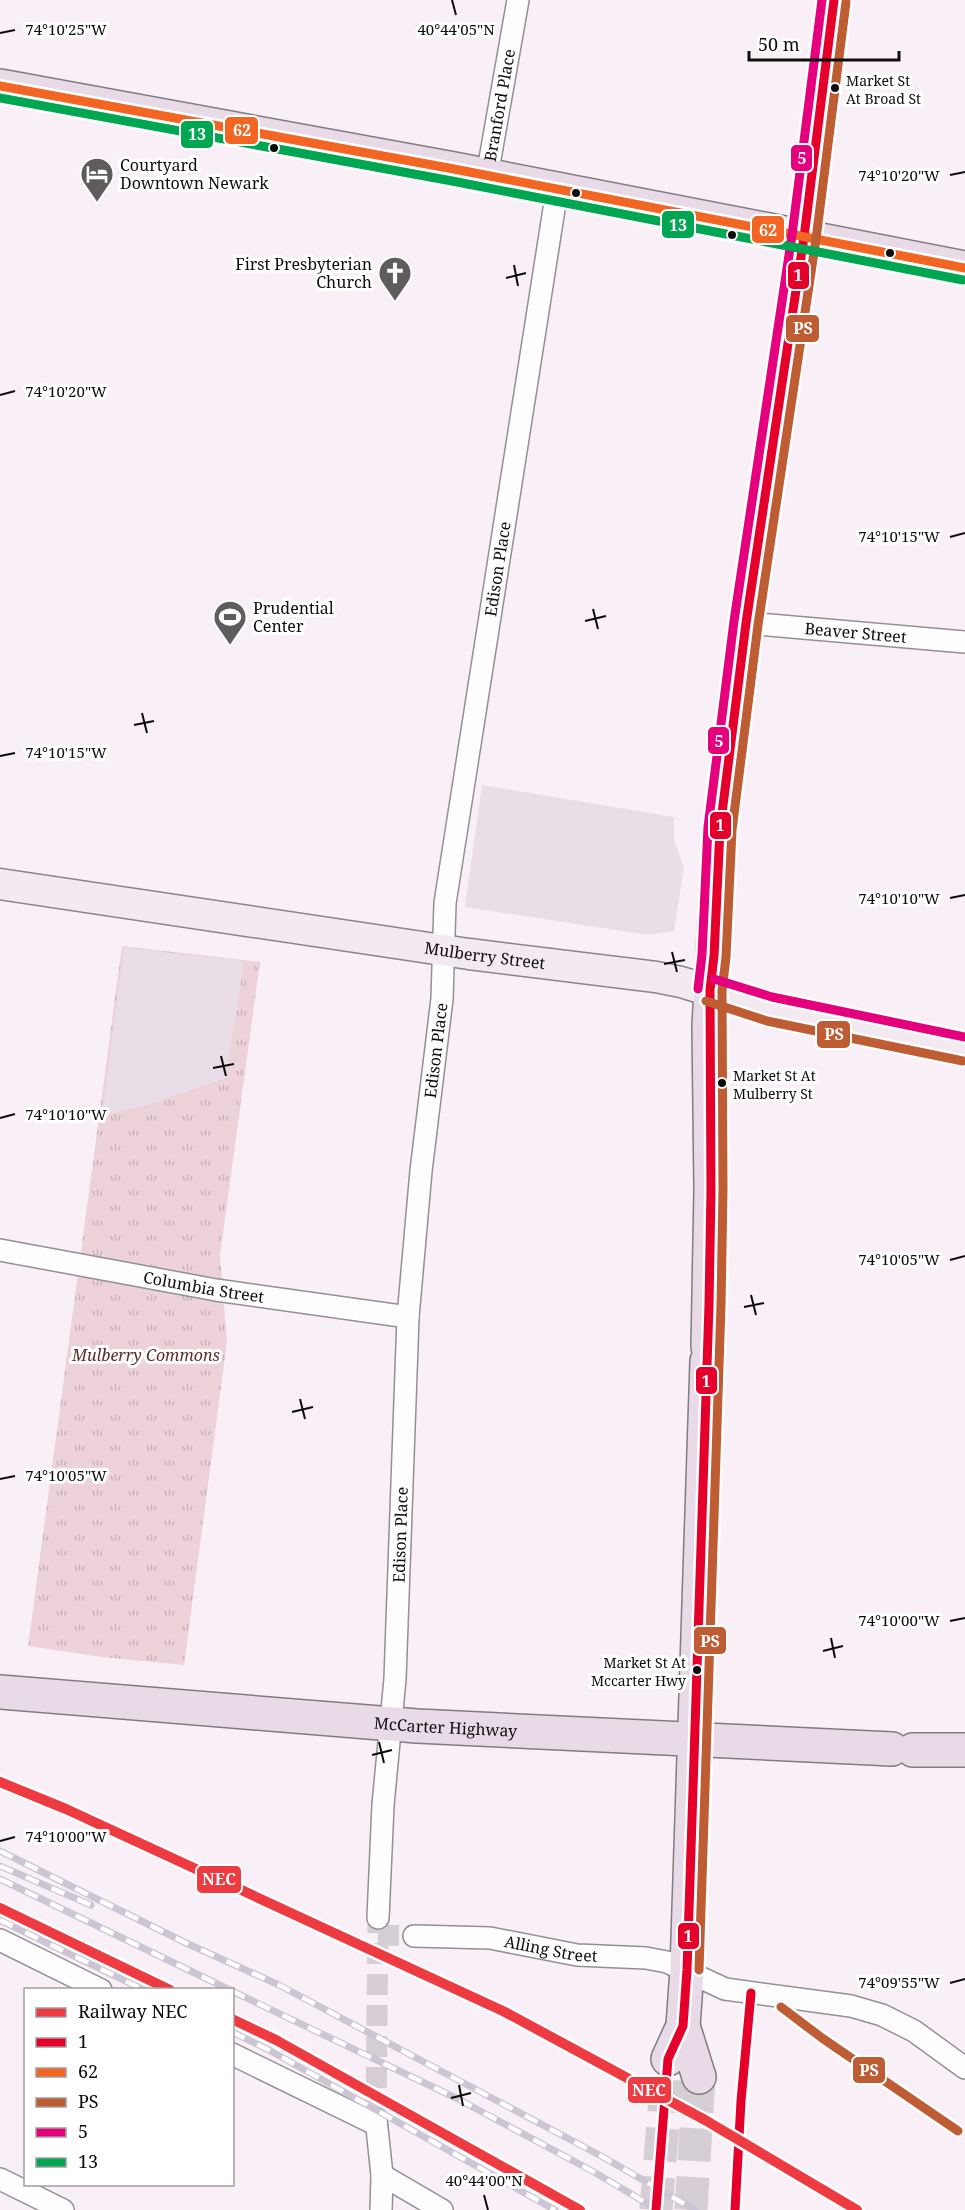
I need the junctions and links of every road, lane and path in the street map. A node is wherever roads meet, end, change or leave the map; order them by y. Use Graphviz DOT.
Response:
graph roads {
  1 [pos="518,0"];
  2 [pos="834,0"];
  3 [pos="0,86"];
  4 [pos="487,176"];
  5 [pos="557,190"];
  6 [pos="804,237"];
  7 [pos="965,267"];
  8 [pos="746,623"];
  9 [pos="965,642"];
  10 [pos="0,884"];
  11 [pos="444,950"];
  12 [pos="710,990"];
  13 [pos="965,1049"];
  14 [pos="0,1250"];
  15 [pos="408,1317"];
  16 [pos="0,1692"];
  17 [pos="391,1724"];
  18 [pos="694,1739"];
  19 [pos="965,1750"];
  20 [pos="378,1918"];
  21 [pos="414,1936"];
  22 [pos="0,1940"];
  23 [pos="687,1970"];
  24 [pos="99,1988"];
  25 [pos="683,2026"];
  26 [pos="234,2055"];
  27 [pos="668,2059"];
  28 [pos="965,2068"];
  29 [pos="699,2077"];
  30 [pos="382,2175"];
  31 [pos="0,2179"];
  32 [pos="63,2210"];
  33 [pos="381,2210"];
  34 [pos="442,2210"];
  1 -- 4 [label="street, Branford Place"];
  2 -- 6 [label="main road"];
  3 -- 4 [label="main road"];
  4 -- 5 [label="main road"];
  5 -- 6 [label="main road"];
  5 -- 11 [label="street, Edison Place"];
  6 -- 7 [label="main road"];
  6 -- 8 [label="main road"];
  8 -- 9 [label="street, Beaver Street"];
  8 -- 12 [label="main road"];
  10 -- 11 [label="street, Mulberry Street"];
  11 -- 12 [label="street, Mulberry Street"];
  11 -- 15 [label="street, Edison Place"];
  12 -- 13 [label="street, Mulberry Street"];
  12 -- 18 [label="main road"];
  14 -- 15 [label="street, Columbia Street"];
  15 -- 17 [label="street, Edison Place"];
  16 -- 17 [label="main road, McCarter Highway"];
  17 -- 18 [label="main road, McCarter Highway"];
  17 -- 20 [label="street, Edison Place"];
  18 -- 19 [label="main road, McCarter Highway"];
  18 -- 23 [label="main road"];
  21 -- 23 [label="street, Alling Street"];
  22 -- 24 [label="street"];
  23 -- 25 [label="main road"];
  23 -- 28 [label="street, Alling Street"];
  25 -- 27 [label="main road"];
  25 -- 29 [label="main road"];
  26 -- 30 [label="street"];
  30 -- 33 [label="street"];
  30 -- 34 [label="street"];
  31 -- 32 [label="street"];
}
